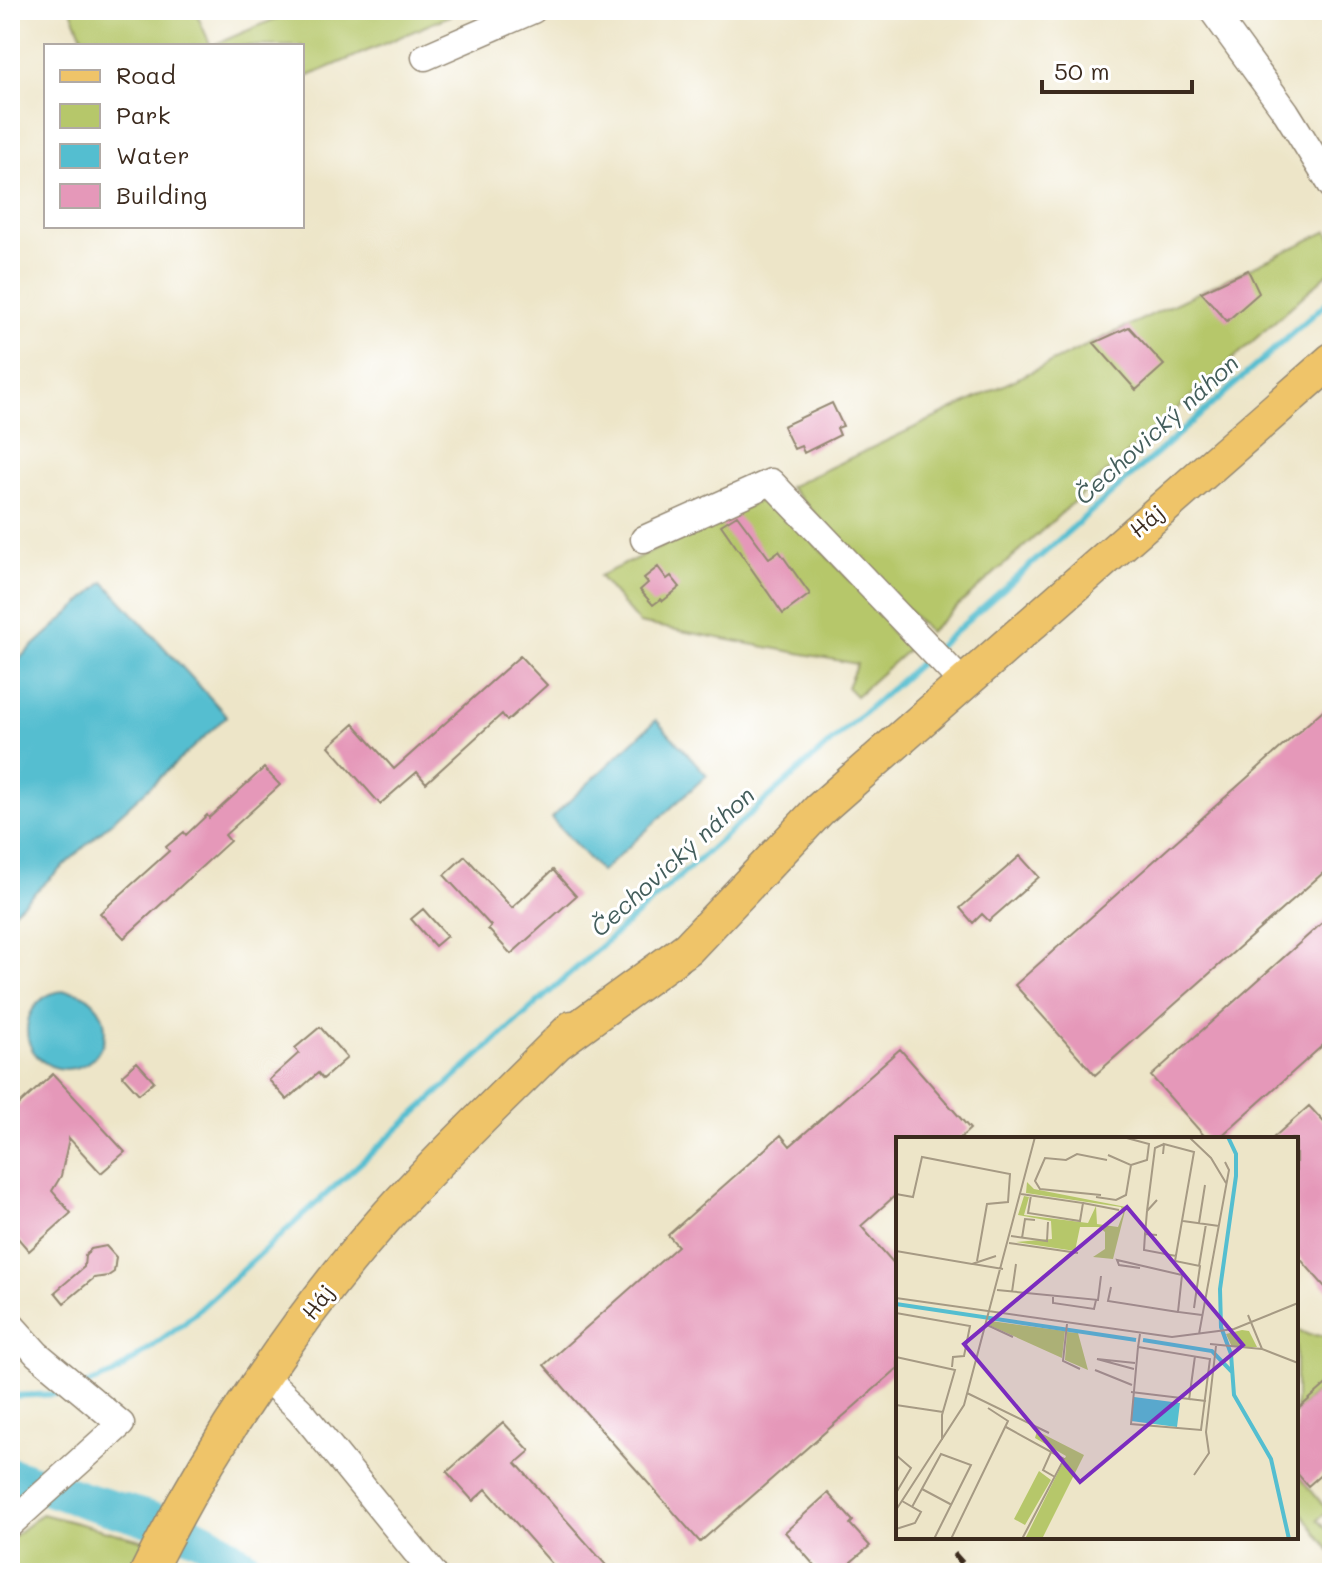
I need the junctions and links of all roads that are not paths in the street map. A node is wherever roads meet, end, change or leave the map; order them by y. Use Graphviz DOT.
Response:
graph roads {
  1 [pos="533,10"];
  2 [pos="1212,10"];
  3 [pos="425,57"];
  4 [pos="1332,186"];
  5 [pos="1332,360"];
  6 [pos="644,539"];
  7 [pos="941,660"];
  8 [pos="10,1324"];
  9 [pos="265,1377"];
  10 [pos="17,1518"];
  11 [pos="152,1564"];
  12 [pos="433,1573"];
  1 -- 3 [label="street"];
  2 -- 4 [label="street"];
  5 -- 7 [label="main road, Háj"];
  6 -- 7 [label="street"];
  7 -- 9 [label="main road, Háj"];
  8 -- 10 [label="street"];
  9 -- 11 [label="main road, Háj"];
  9 -- 12 [label="street"];
}
